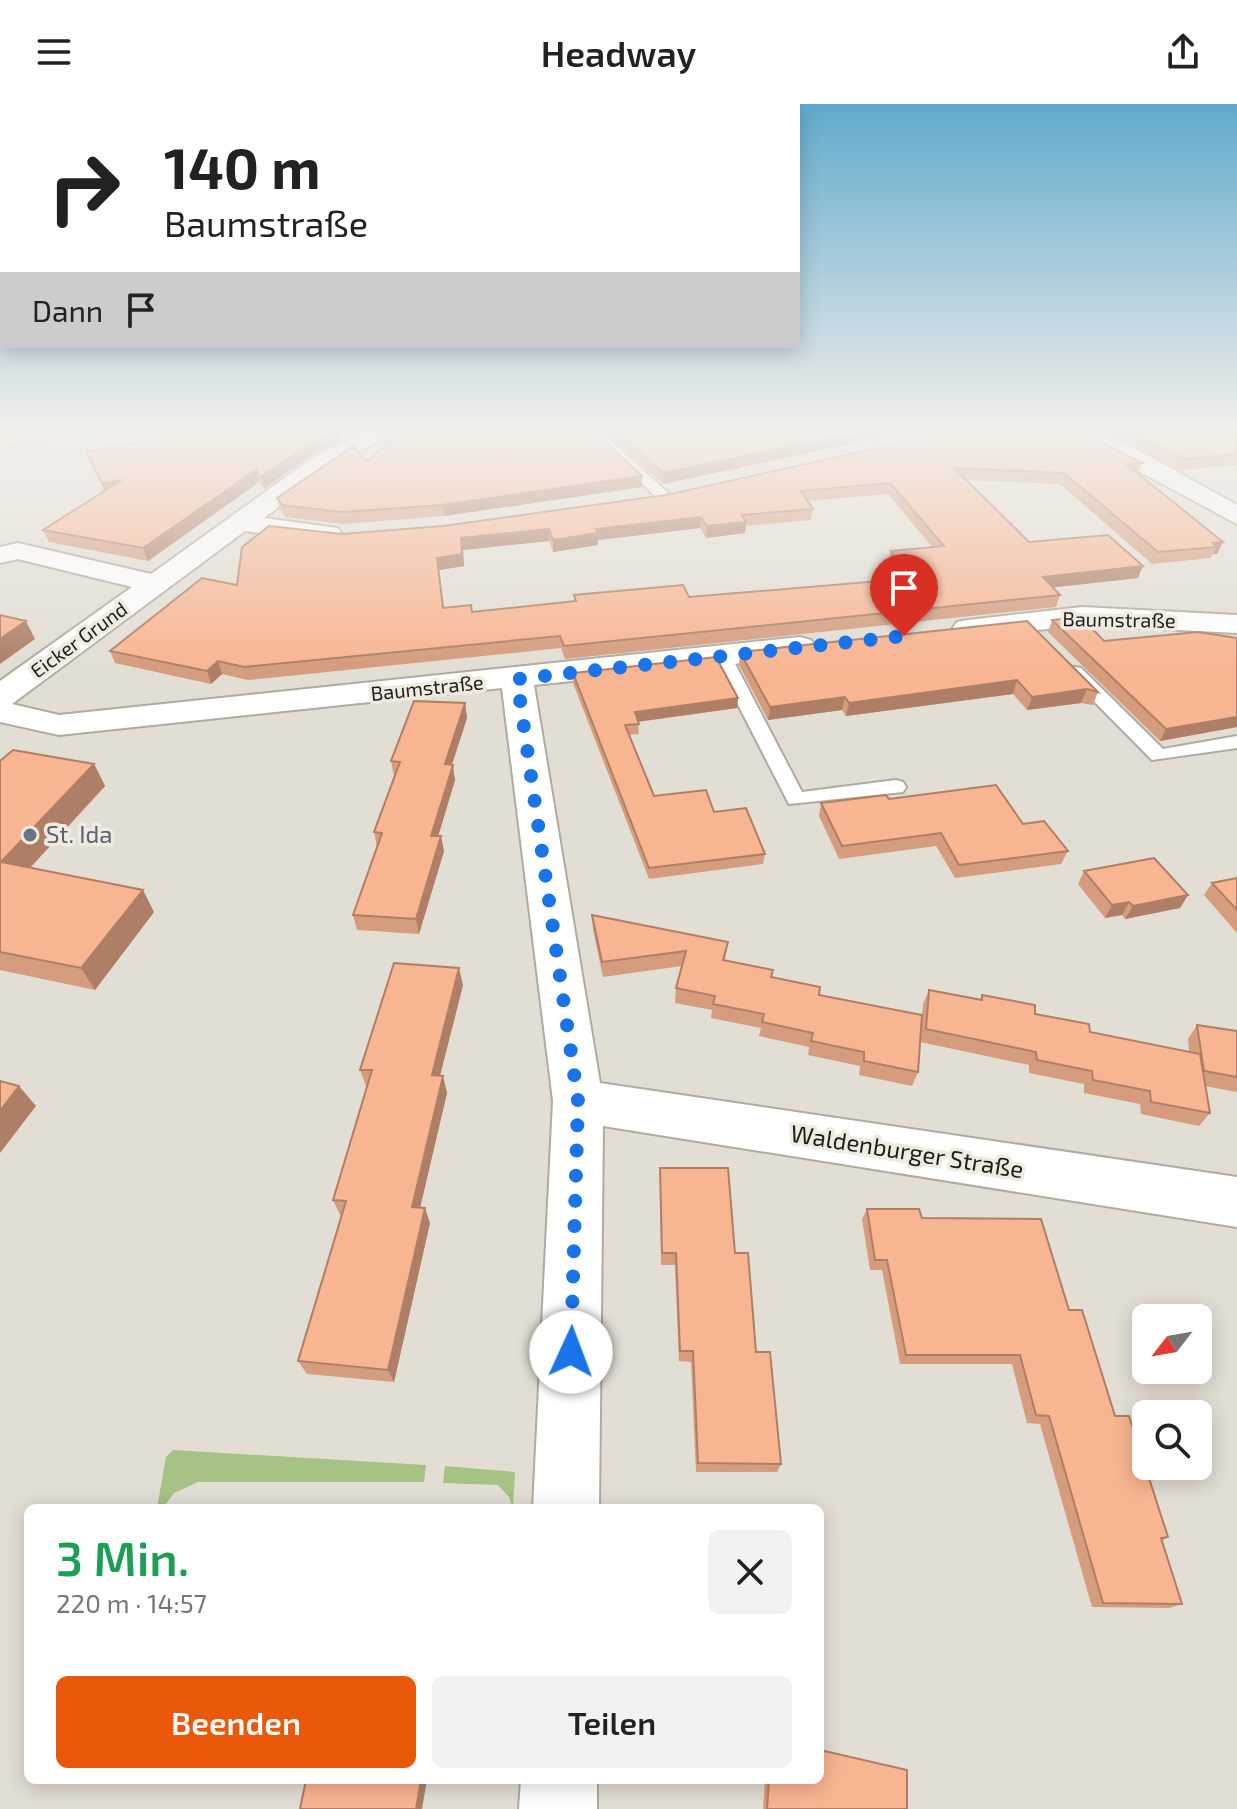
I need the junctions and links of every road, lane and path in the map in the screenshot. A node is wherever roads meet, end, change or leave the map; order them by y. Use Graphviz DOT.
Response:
graph roads {
  1 [pos="262,508"];
  2 [pos="242,523"];
  3 [pos="358,534"];
  4 [pos="0,555"];
  5 [pos="157,584"];
  6 [pos="1237,624"];
  7 [pos="934,633"];
  8 [pos="1044,641"];
  9 [pos="828,644"];
  10 [pos="722,656"];
  11 [pos="517,679"];
  12 [pos="0,697"];
  13 [pos="0,712"];
  14 [pos="1237,742"];
  15 [pos="896,787"];
  16 [pos="578,1101"];
  17 [pos="1237,1202"];
  18 [pos="566,1504"];
  19 [pos="559,1784"];
  20 [pos="558,1809"];
  1 -- 2 [label="street, Eicker Grund"];
  2 -- 3 [label="street"];
  2 -- 5 [label="street, Eicker Grund"];
  4 -- 5 [label="street, Eicker Grund"];
  5 -- 12 [label="street, Eicker Grund"];
  6 -- 8 [label="street, Baumstraße"];
  7 -- 8 [label="street, Baumstraße"];
  8 -- 14 [label="lane"];
  9 -- 10 [label="street, Baumstraße"];
  10 -- 11 [label="street, Baumstraße"];
  10 -- 15 [label="lane"];
  11 -- 13 [label="street, Baumstraße"];
  11 -- 16 [label="street"];
  16 -- 17 [label="street, Waldenburger Straße"];
  16 -- 18 [label="street"];
  19 -- 20 [label="street"];
}
